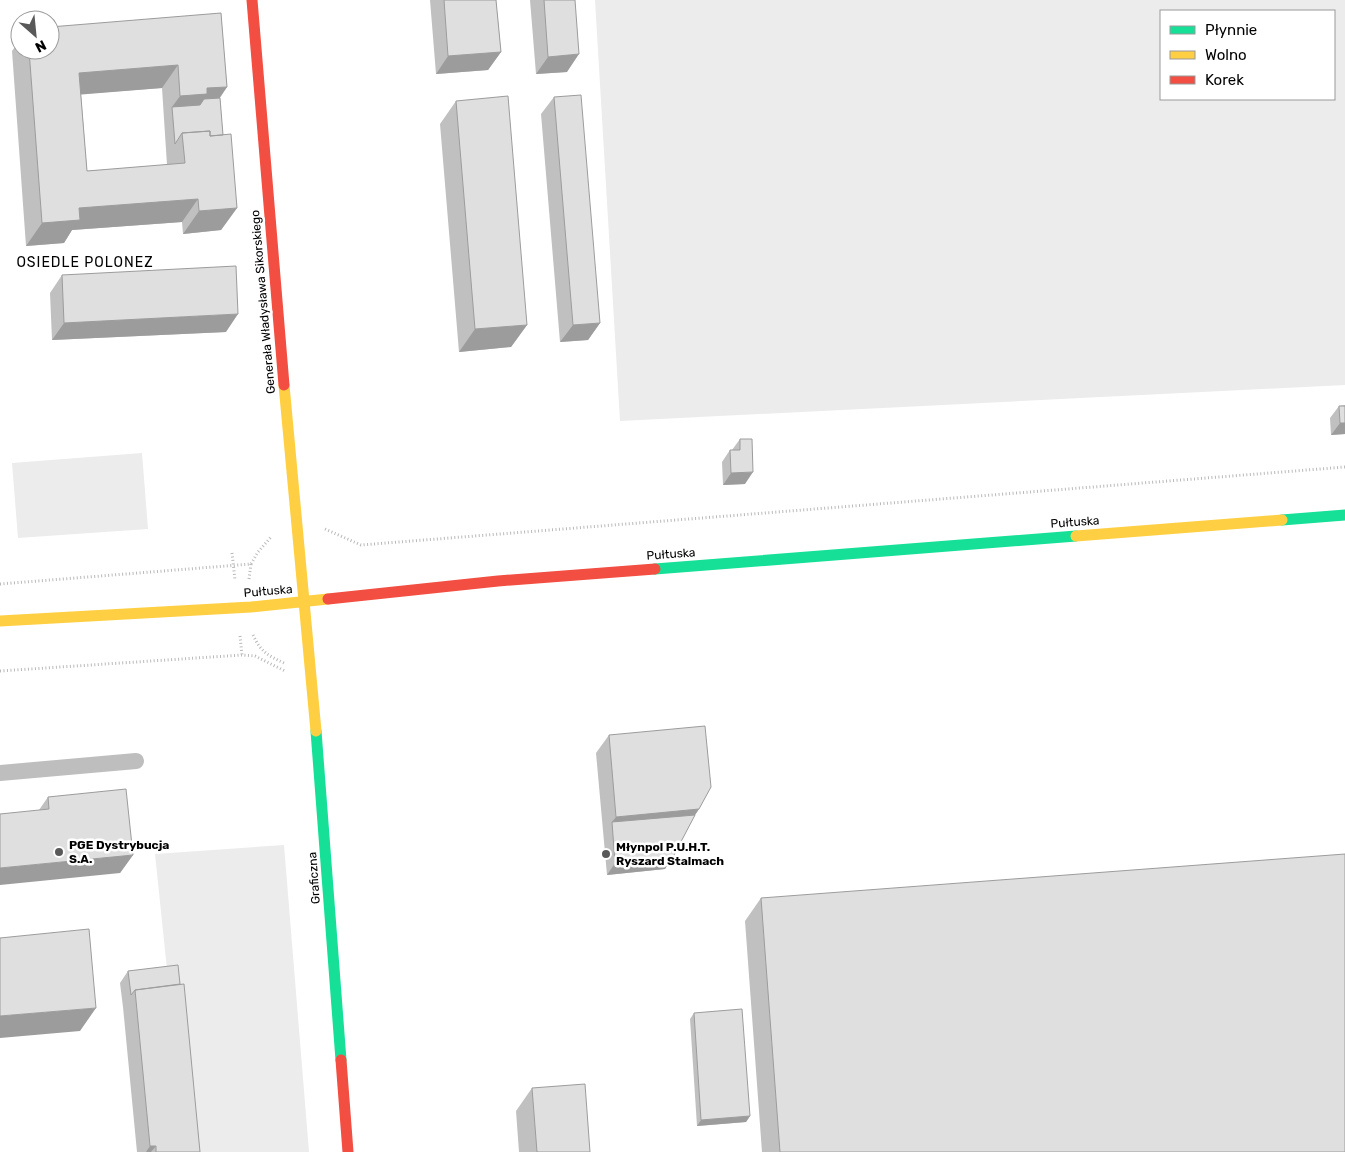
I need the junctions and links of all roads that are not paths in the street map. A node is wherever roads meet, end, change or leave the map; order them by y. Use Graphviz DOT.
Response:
graph roads {
  1 [pos="252,0"];
  2 [pos="1345,515"];
  3 [pos="306,601"];
  4 [pos="0,621"];
  5 [pos="136,761"];
  6 [pos="0,773"];
  7 [pos="348,1152"];
  1 -- 3 [label="main road, Generała Władysława Sikorskiego"];
  2 -- 3 [label="main road, Pułtuska"];
  3 -- 4 [label="main road, Pułtuska"];
  3 -- 7 [label="main road, Graficzna"];
  5 -- 6 [label="lane"];
}
